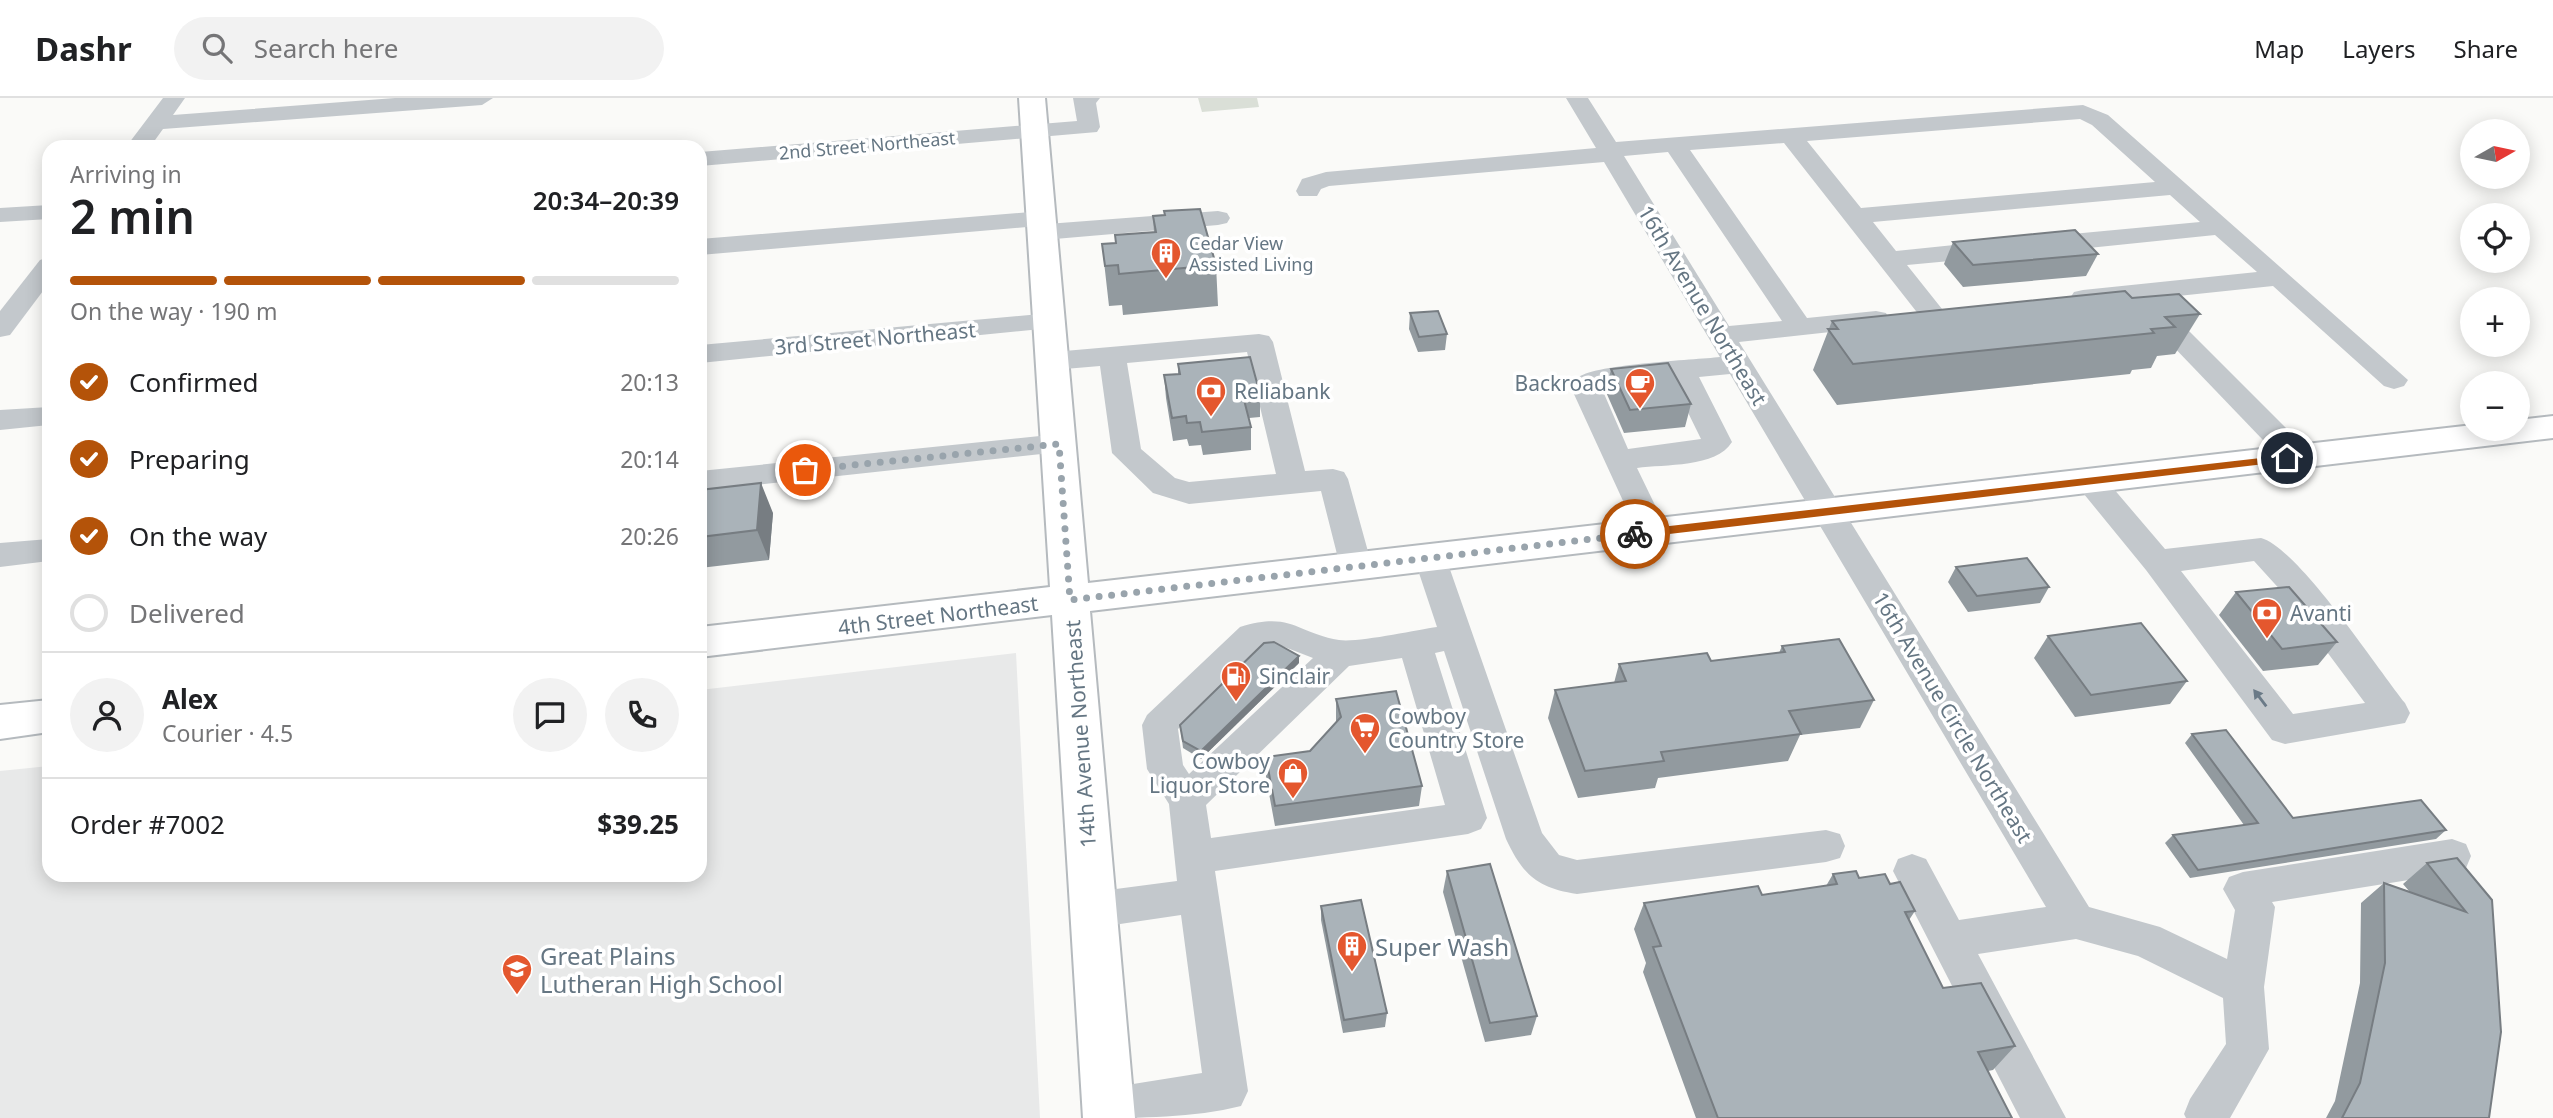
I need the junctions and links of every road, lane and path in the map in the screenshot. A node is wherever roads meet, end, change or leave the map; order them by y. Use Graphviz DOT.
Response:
graph roads {
  1 [pos="174,98"];
  2 [pos="482,98"];
  3 [pos="1032,98"];
  4 [pos="1089,98"];
  5 [pos="1577,98"];
  6 [pos="156,123"];
  7 [pos="1034,131"];
  8 [pos="1790,135"];
  9 [pos="143,140"];
  10 [pos="1674,144"];
  11 [pos="1609,152"];
  12 [pos="707,158"];
  13 [pos="2176,187"];
  14 [pos="1308,191"];
  15 [pos="42,212"];
  16 [pos="0,215"];
  17 [pos="1856,216"];
  18 [pos="1218,218"];
  19 [pos="1042,225"];
  20 [pos="2222,227"];
  21 [pos="707,247"];
  22 [pos="1890,259"];
  23 [pos="42,272"];
  24 [pos="2279,278"];
  25 [pos="2137,293"];
  26 [pos="2055,301"];
  27 [pos="42,305"];
  28 [pos="8,308"];
  29 [pos="1960,311"];
  30 [pos="1933,314"];
  31 [pos="1051,321"];
  32 [pos="1800,327"];
  33 [pos="0,329"];
  34 [pos="1722,335"];
  35 [pos="707,353"];
  36 [pos="1112,356"];
  37 [pos="1054,361"];
  38 [pos="1739,364"];
  39 [pos="1681,370"];
  40 [pos="2394,380"];
  41 [pos="42,417"];
  42 [pos="0,420"];
  43 [pos="2553,427"];
  44 [pos="1059,444"];
  45 [pos="2297,457"];
  46 [pos="1619,460"];
  47 [pos="707,480"];
  48 [pos="2090,481"];
  49 [pos="1293,483"];
  50 [pos="1830,512"];
  51 [pos="1652,532"];
  52 [pos="42,551"];
  53 [pos="0,555"];
  54 [pos="1430,558"];
  55 [pos="2157,562"];
  56 [pos="1356,566"];
  57 [pos="1070,600"];
  58 [pos="1458,638"];
  59 [pos="707,641"];
  60 [pos="1415,644"];
  61 [pos="1339,654"];
  62 [pos="42,717"];
  63 [pos="0,722"];
  64 [pos="2311,726"];
  65 [pos="1187,800"];
  66 [pos="1826,846"];
  67 [pos="2452,856"];
  68 [pos="1912,872"];
  69 [pos="1196,876"];
  70 [pos="1093,910"];
  71 [pos="2076,921"];
  72 [pos="1948,940"];
  73 [pos="2243,987"];
  74 [pos="1108,1114"];
  75 [pos="2044,1118"];
  76 [pos="2208,1118"];
  1 -- 6 [label="street"];
  2 -- 6 [label="street"];
  3 -- 7 [label="main road, 14th Avenue Northeast"];
  4 -- 7 [label="street, 2nd Street Northeast"];
  5 -- 11 [label="street, 16th Avenue Northeast"];
  6 -- 9 [label="street"];
  7 -- 12 [label="street, 2nd Street Northeast"];
  7 -- 19 [label="main road, 14th Avenue Northeast"];
  8 -- 10 [label="street"];
  8 -- 13 [label="street"];
  8 -- 17 [label="street"];
  10 -- 11 [label="street"];
  10 -- 32 [label="street"];
  11 -- 14 [label="street"];
  11 -- 34 [label="street, 16th Avenue Northeast"];
  13 -- 17 [label="street"];
  13 -- 20 [label="street"];
  15 -- 16 [label="street"];
  17 -- 22 [label="street"];
  18 -- 19 [label="street"];
  19 -- 21 [label="street"];
  19 -- 31 [label="main road, 14th Avenue Northeast"];
  20 -- 22 [label="street"];
  20 -- 24 [label="street"];
  22 -- 30 [label="street"];
  23 -- 28 [label="street"];
  24 -- 25 [label="street"];
  24 -- 40 [label="street"];
  25 -- 26 [label="street"];
  25 -- 45 [label="street"];
  27 -- 28 [label="street"];
  28 -- 33 [label="street"];
  29 -- 30 [label="street"];
  30 -- 32 [label="street"];
  31 -- 35 [label="street, 3rd Street Northeast"];
  31 -- 37 [label="main road, 14th Avenue Northeast"];
  32 -- 34 [label="street"];
  34 -- 38 [label="street, 16th Avenue Northeast"];
  36 -- 37 [label="street"];
  36 -- 49 [label="street"];
  36 -- 49 [label="street"];
  37 -- 44 [label="main road, 14th Avenue Northeast"];
  38 -- 39 [label="street"];
  38 -- 50 [label="street, 16th Avenue Northeast"];
  39 -- 46 [label="street"];
  39 -- 46 [label="street"];
  41 -- 42 [label="street"];
  43 -- 45 [label="main road, 4th Street Northeast"];
  44 -- 47 [label="street"];
  44 -- 57 [label="main road, 14th Avenue Northeast"];
  45 -- 48 [label="main road, 4th Street Northeast"];
  46 -- 51 [label="street"];
  48 -- 50 [label="main road, 4th Street Northeast"];
  48 -- 55 [label="lane"];
  49 -- 56 [label="street"];
  50 -- 51 [label="main road, 4th Street Northeast"];
  50 -- 71 [label="street, 16th Avenue Circle Northeast"];
  51 -- 54 [label="main road, 4th Street Northeast"];
  52 -- 53 [label="street"];
  54 -- 56 [label="main road, 4th Street Northeast"];
  54 -- 58 [label="street"];
  64 -- 55 [label="street, one-way"];
  55 -- 64 [label="lane"];
  56 -- 57 [label="main road, 4th Street Northeast"];
  57 -- 59 [label="main road, 4th Street Northeast"];
  57 -- 70 [label="main road, 14th Avenue Northeast"];
  58 -- 60 [label="street"];
  58 -- 66 [label="street"];
  60 -- 61 [label="street"];
  60 -- 69 [label="street"];
  61 -- 65 [label="street"];
  61 -- 65 [label="street"];
  62 -- 63 [label="main road"];
  65 -- 69 [label="street"];
  67 -- 73 [label="street"];
  68 -- 72 [label="street"];
  69 -- 70 [label="street"];
  69 -- 74 [label="street"];
  70 -- 74 [label="main road, 14th Avenue Northeast"];
  71 -- 72 [label="street"];
  71 -- 73 [label="street"];
  72 -- 75 [label="street"];
  73 -- 76 [label="street"];
}
